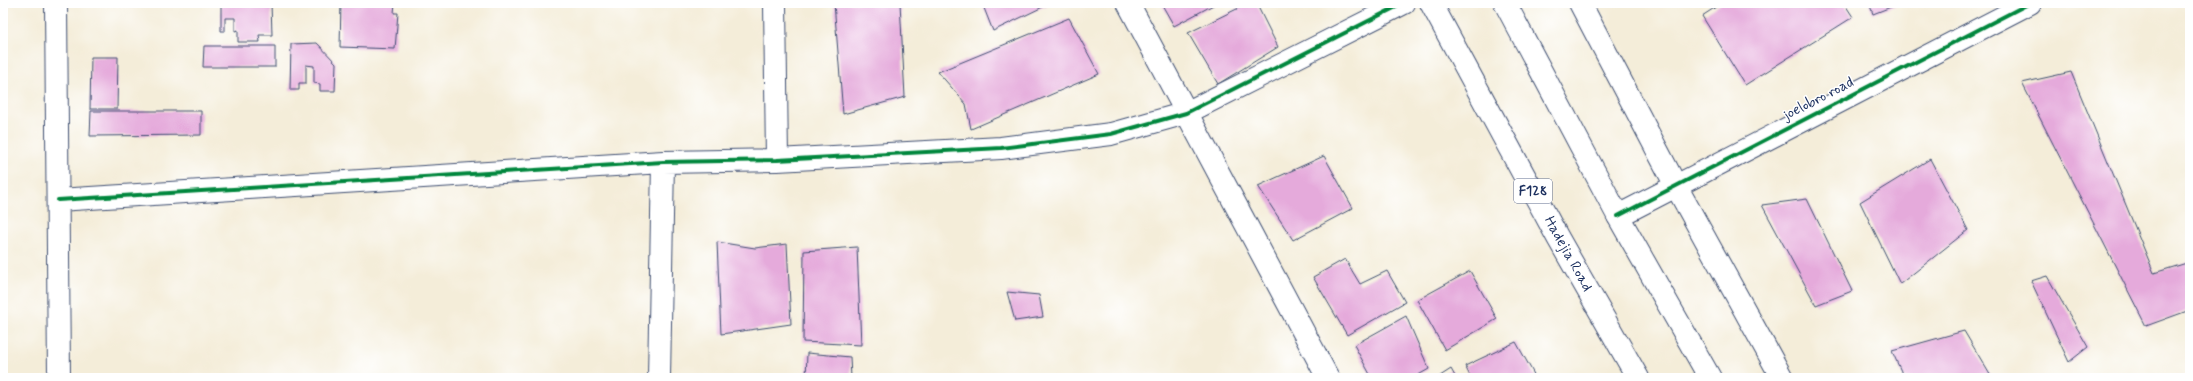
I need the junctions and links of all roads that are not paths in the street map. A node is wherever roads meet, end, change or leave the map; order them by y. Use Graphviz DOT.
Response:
graph roads {
  1 [pos="56,3"];
  2 [pos="775,3"];
  3 [pos="1128,3"];
  4 [pos="1404,3"];
  5 [pos="1431,3"];
  6 [pos="1505,3"];
  7 [pos="1580,3"];
  8 [pos="2030,3"];
  9 [pos="1186,113"];
  10 [pos="778,160"];
  11 [pos="663,162"];
  12 [pos="1676,186"];
  13 [pos="58,200"];
  14 [pos="1618,216"];
  15 [pos="59,378"];
  16 [pos="659,378"];
  17 [pos="1328,378"];
  18 [pos="1638,378"];
  19 [pos="1710,378"];
  20 [pos="1782,378"];
  1 -- 13 [label="street"];
  2 -- 10 [label="street"];
  3 -- 9 [label="street"];
  4 -- 9 [label="street"];
  5 -- 18 [label="street, Hadejia Road / F128"];
  6 -- 14 [label="street"];
  7 -- 12 [label="street"];
  8 -- 12 [label="street, joelobro road"];
  9 -- 10 [label="street"];
  9 -- 17 [label="street"];
  10 -- 11 [label="street"];
  11 -- 13 [label="street"];
  11 -- 16 [label="street"];
  12 -- 14 [label="street, joelobro road"];
  12 -- 20 [label="street"];
  13 -- 15 [label="street"];
  14 -- 19 [label="street"];
}
